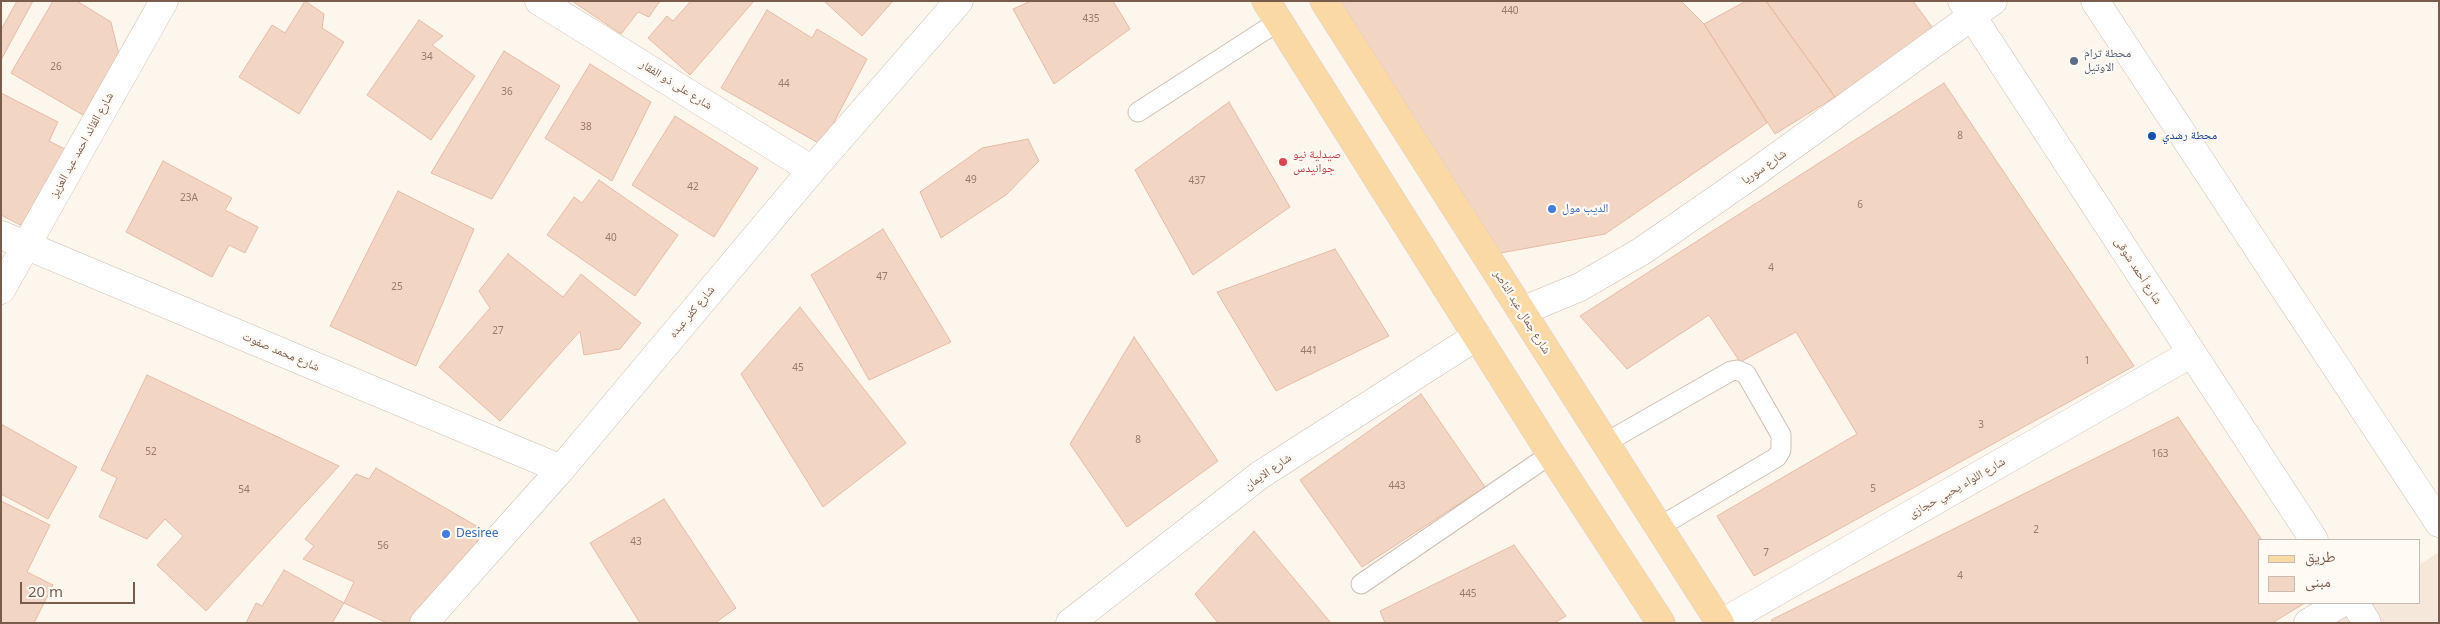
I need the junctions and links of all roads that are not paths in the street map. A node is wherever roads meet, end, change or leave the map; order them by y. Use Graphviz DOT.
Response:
graph roads {
  1 [pos="164,1"];
  2 [pos="539,1"];
  3 [pos="959,1"];
  4 [pos="1324,1"];
  5 [pos="2095,1"];
  6 [pos="1976,6"];
  7 [pos="1273,11"];
  8 [pos="1138,112"];
  9 [pos="812,170"];
  10 [pos="1,235"];
  11 [pos="26,245"];
  12 [pos="1,290"];
  13 [pos="1522,311"];
  14 [pos="1477,336"];
  15 [pos="2192,353"];
  16 [pos="1605,442"];
  17 [pos="1551,454"];
  18 [pos="561,469"];
  19 [pos="2439,523"];
  20 [pos="1659,527"];
  21 [pos="2313,539"];
  22 [pos="1361,584"];
  23 [pos="2339,604"];
  24 [pos="2355,604"];
  25 [pos="424,623"];
  26 [pos="1070,623"];
  27 [pos="1661,623"];
  28 [pos="1721,623"];
  29 [pos="2308,623"];
  30 [pos="2367,623"];
  1 -- 11 [label="street, شارع القائد احمد عبد العزيز"];
  2 -- 9 [label="street, شارع على ذو الفقار"];
  3 -- 9 [label="street, شارع كفر عبده"];
  4 -- 13 [label="main road, شارع جمال عبد الناصر"];
  5 -- 19 [label="street"];
  6 -- 13 [label="street, شارع سوريا"];
  6 -- 15 [label="street, شارع أحمد شوقى"];
  7 -- 8 [label="lane"];
  7 -- 14 [label="main road"];
  9 -- 18 [label="street, شارع كفر عبده"];
  10 -- 11 [label="street, شارع محمد صفوت"];
  11 -- 12 [label="street, شارع القائد احمد عبد العزيز"];
  11 -- 18 [label="street, شارع محمد صفوت"];
  13 -- 16 [label="main road, شارع جمال عبد الناصر"];
  14 -- 17 [label="main road"];
  14 -- 26 [label="street, شارع الايمان"];
  15 -- 21 [label="street, شارع أحمد شوقى"];
  15 -- 28 [label="street, شارع اللواء يحيي حجازى"];
  16 -- 20 [label="main road, شارع جمال عبد الناصر"];
  16 -- 20 [label="lane"];
  17 -- 22 [label="lane"];
  17 -- 27 [label="main road"];
  18 -- 25 [label="street, شارع كفر عبده"];
  20 -- 28 [label="main road, شارع جمال عبد الناصر"];
  23 -- 29 [label="street"];
  24 -- 30 [label="street"];
}
